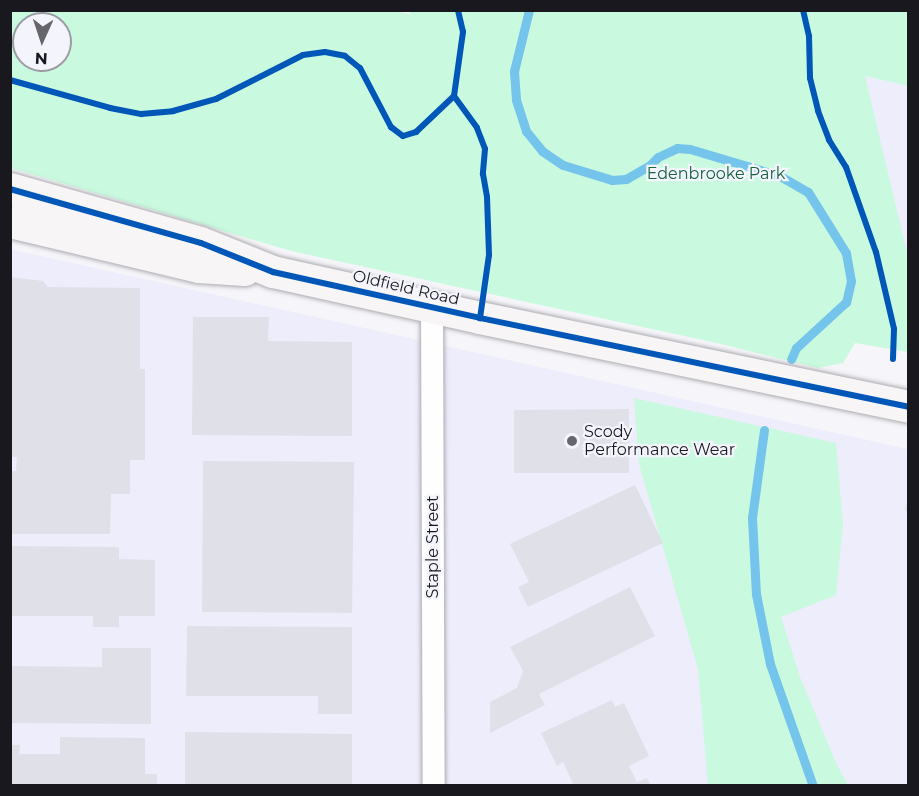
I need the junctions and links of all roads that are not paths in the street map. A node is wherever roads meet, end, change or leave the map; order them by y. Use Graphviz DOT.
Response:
graph roads {
  1 [pos="10,189"];
  2 [pos="10,222"];
  3 [pos="273,272"];
  4 [pos="432,308"];
  5 [pos="909,407"];
  6 [pos="434,786"];
  1 -- 3 [label="street, Oldfield Road"];
  2 -- 3 [label="street, Oldfield Road"];
  3 -- 4 [label="street, Oldfield Road"];
  4 -- 5 [label="street, Oldfield Road"];
  4 -- 6 [label="street, Staple Street"];
}
